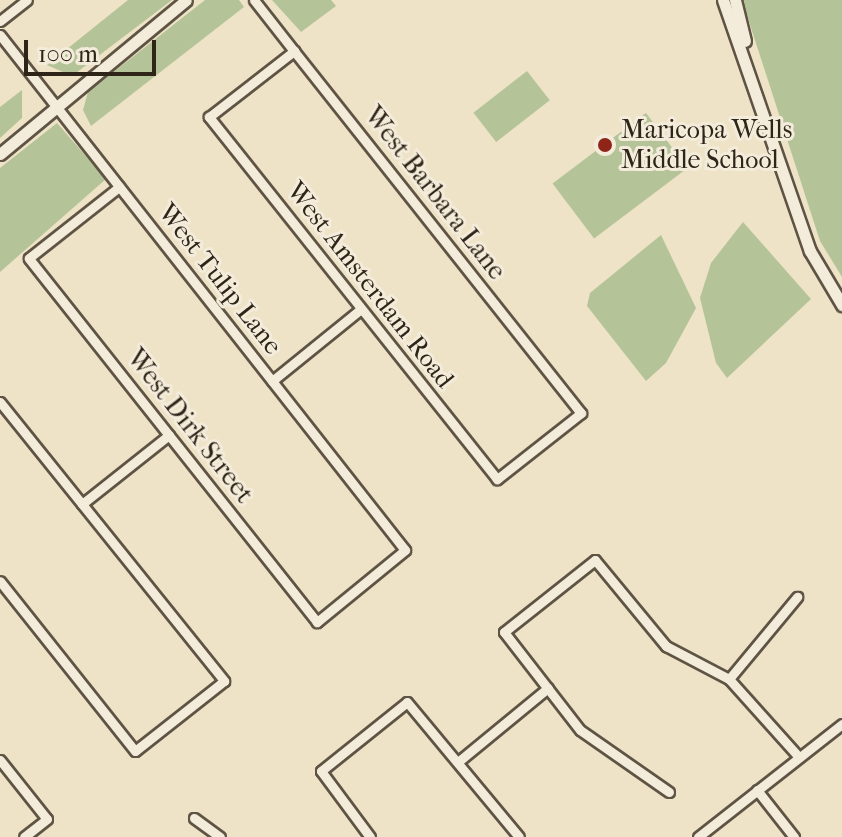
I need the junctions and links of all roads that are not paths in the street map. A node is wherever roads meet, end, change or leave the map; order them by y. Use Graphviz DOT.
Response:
graph roads {
  1 [pos="27,0"];
  2 [pos="186,0"];
  3 [pos="254,0"];
  4 [pos="723,0"];
  5 [pos="735,0"];
  6 [pos="0,21"];
  7 [pos="0,35"];
  8 [pos="746,50"];
  9 [pos="294,51"];
  10 [pos="53,104"];
  11 [pos="0,154"];
  12 [pos="119,187"];
  13 [pos="842,305"];
  14 [pos="361,309"];
  15 [pos="272,381"];
  16 [pos="0,402"];
  17 [pos="169,435"];
  18 [pos="497,479"];
  19 [pos="82,504"];
  20 [pos="0,581"];
  21 [pos="797,597"];
  22 [pos="317,622"];
  23 [pos="729,679"];
  24 [pos="548,688"];
  25 [pos="842,724"];
  26 [pos="799,757"];
  27 [pos="0,760"];
  28 [pos="459,761"];
  29 [pos="757,790"];
  30 [pos="669,792"];
  31 [pos="194,818"];
  32 [pos="364,835"];
  33 [pos="24,837"];
  34 [pos="220,837"];
  35 [pos="519,837"];
  36 [pos="698,837"];
  37 [pos="794,837"];
  1 -- 6 [label="street"];
  2 -- 10 [label="street"];
  3 -- 9 [label="street, West Barbara Lane"];
  4 -- 8 [label="street"];
  5 -- 8 [label="street"];
  7 -- 10 [label="street, West Tulip Lane"];
  8 -- 13 [label="street"];
  9 -- 14 [label="street, West Amsterdam Road"];
  9 -- 18 [label="street, West Barbara Lane"];
  10 -- 11 [label="street"];
  10 -- 12 [label="street, West Tulip Lane"];
  12 -- 15 [label="street, West Tulip Lane"];
  12 -- 17 [label="street, West Dirk Street"];
  14 -- 15 [label="street"];
  14 -- 18 [label="street, West Amsterdam Road"];
  15 -- 22 [label="street, West Tulip Lane"];
  16 -- 19 [label="street"];
  17 -- 19 [label="street"];
  17 -- 22 [label="street, West Dirk Street"];
  19 -- 20 [label="street"];
  21 -- 23 [label="street"];
  23 -- 24 [label="street"];
  23 -- 26 [label="street"];
  24 -- 28 [label="street"];
  24 -- 30 [label="street"];
  25 -- 26 [label="street"];
  26 -- 29 [label="street"];
  27 -- 33 [label="street"];
  28 -- 32 [label="street"];
  28 -- 35 [label="street"];
  29 -- 36 [label="street"];
  29 -- 37 [label="street"];
  31 -- 34 [label="street"];
}
